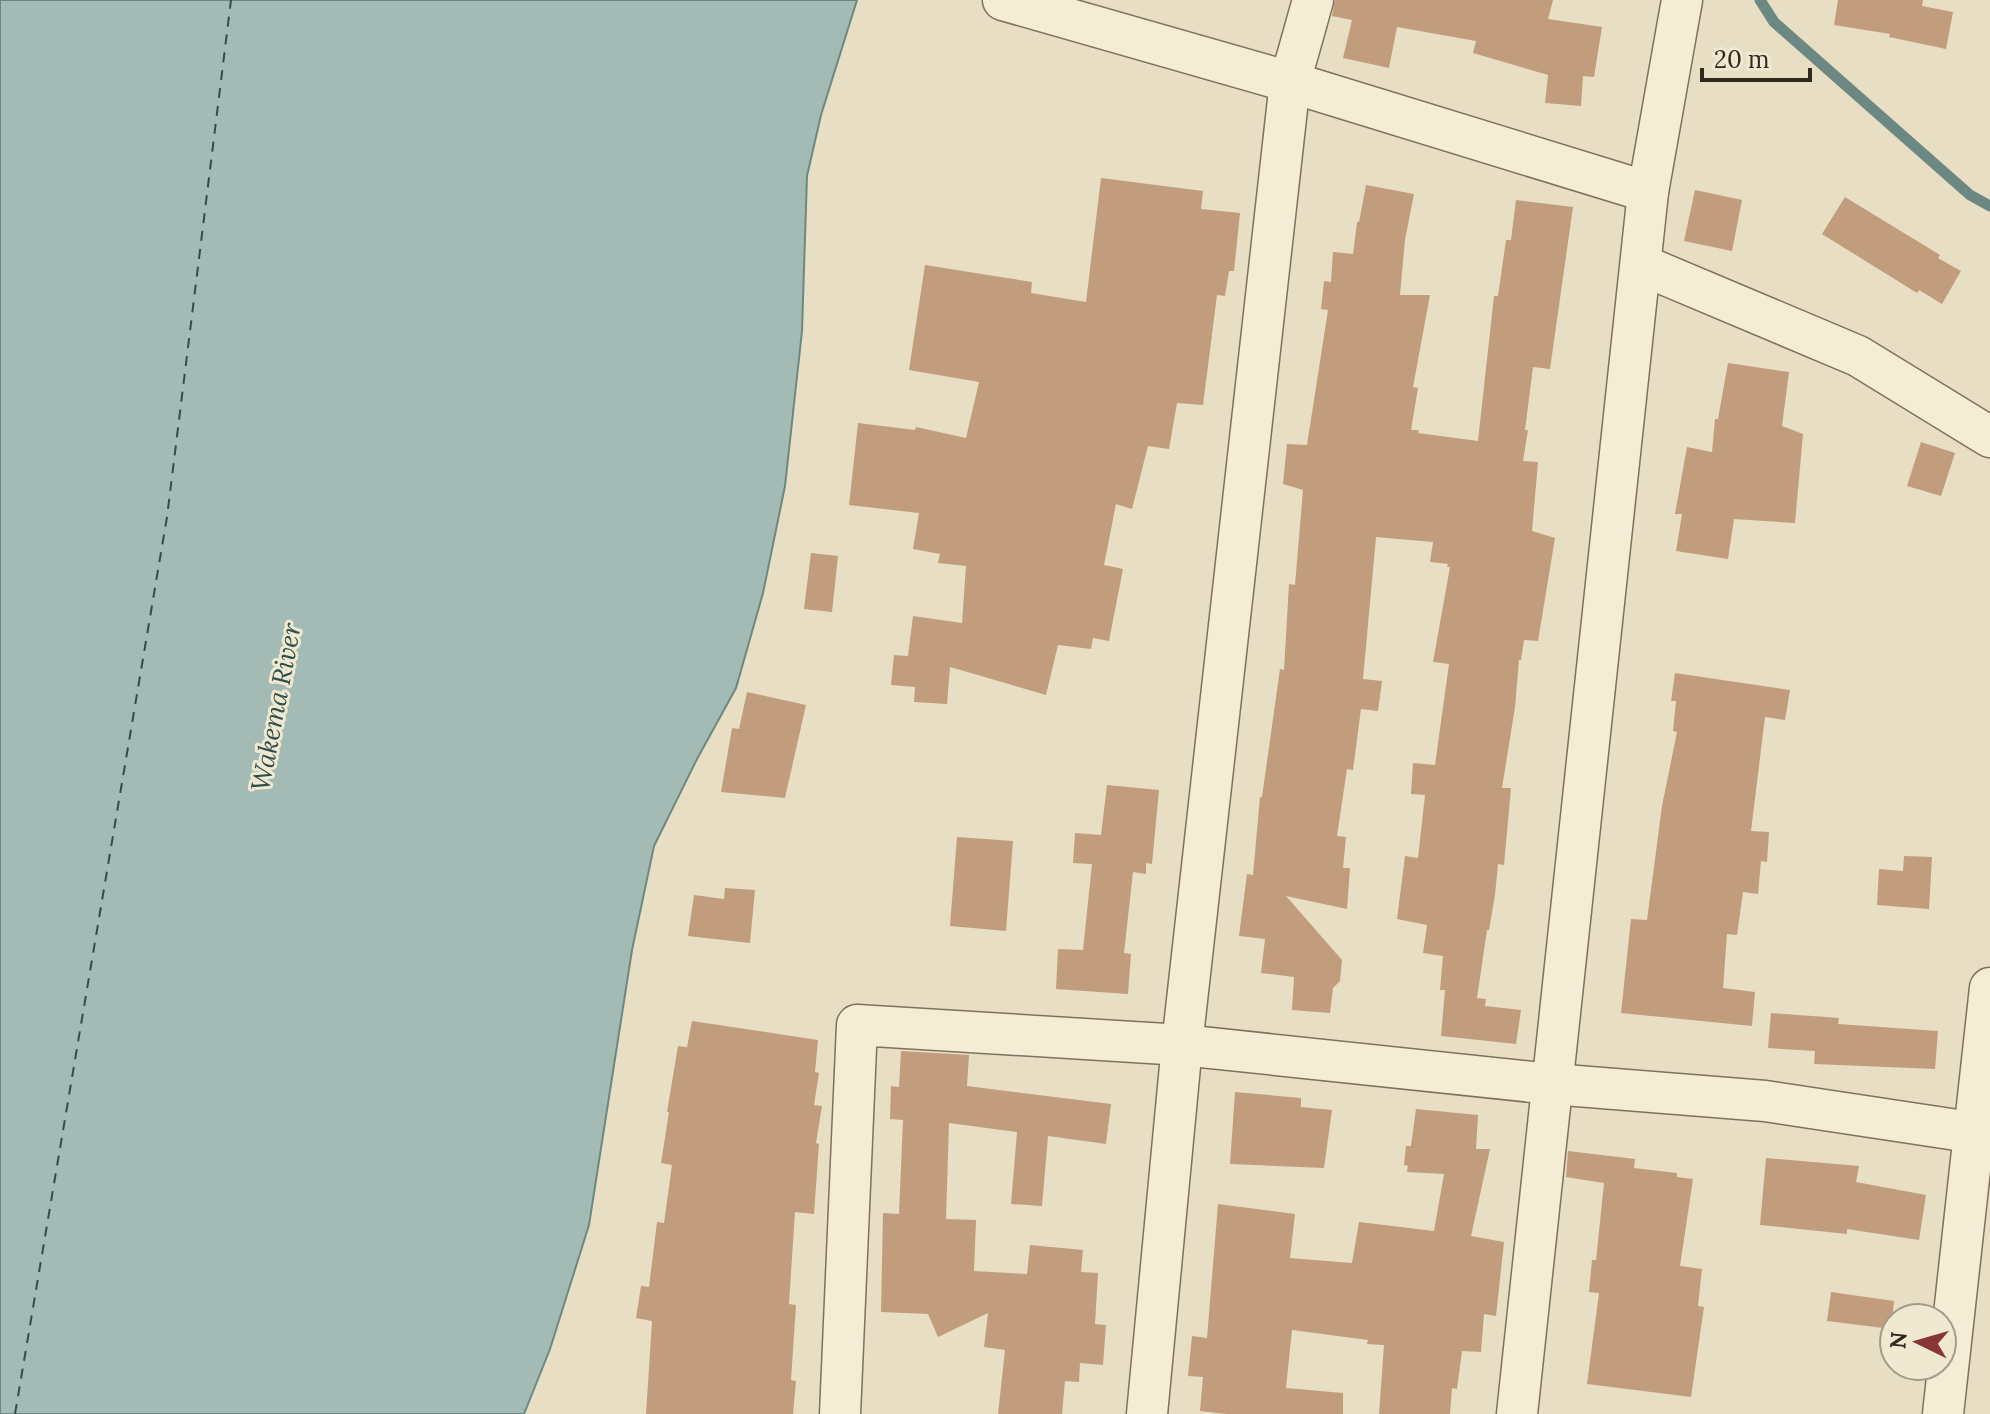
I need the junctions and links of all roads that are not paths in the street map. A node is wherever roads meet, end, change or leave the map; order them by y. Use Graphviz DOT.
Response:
graph roads {
  1 [pos="1003,0"];
  2 [pos="1313,0"];
  3 [pos="1682,0"];
  4 [pos="1290,82"];
  5 [pos="1648,192"];
  6 [pos="1642,265"];
  7 [pos="1990,437"];
  8 [pos="1990,988"];
  9 [pos="1182,1045"];
  10 [pos="1552,1084"];
  11 [pos="1982,1135"];
  12 [pos="840,1414"];
  13 [pos="1147,1414"];
  14 [pos="1517,1414"];
  15 [pos="1943,1414"];
  1 -- 4 [label="street"];
  2 -- 4 [label="street"];
  3 -- 5 [label="street"];
  4 -- 5 [label="street"];
  4 -- 9 [label="street"];
  5 -- 6 [label="street"];
  6 -- 7 [label="street"];
  6 -- 10 [label="street"];
  8 -- 11 [label="street"];
  9 -- 10 [label="street"];
  9 -- 12 [label="street"];
  9 -- 13 [label="street"];
  10 -- 11 [label="street"];
  10 -- 14 [label="street"];
  11 -- 15 [label="street"];
}
